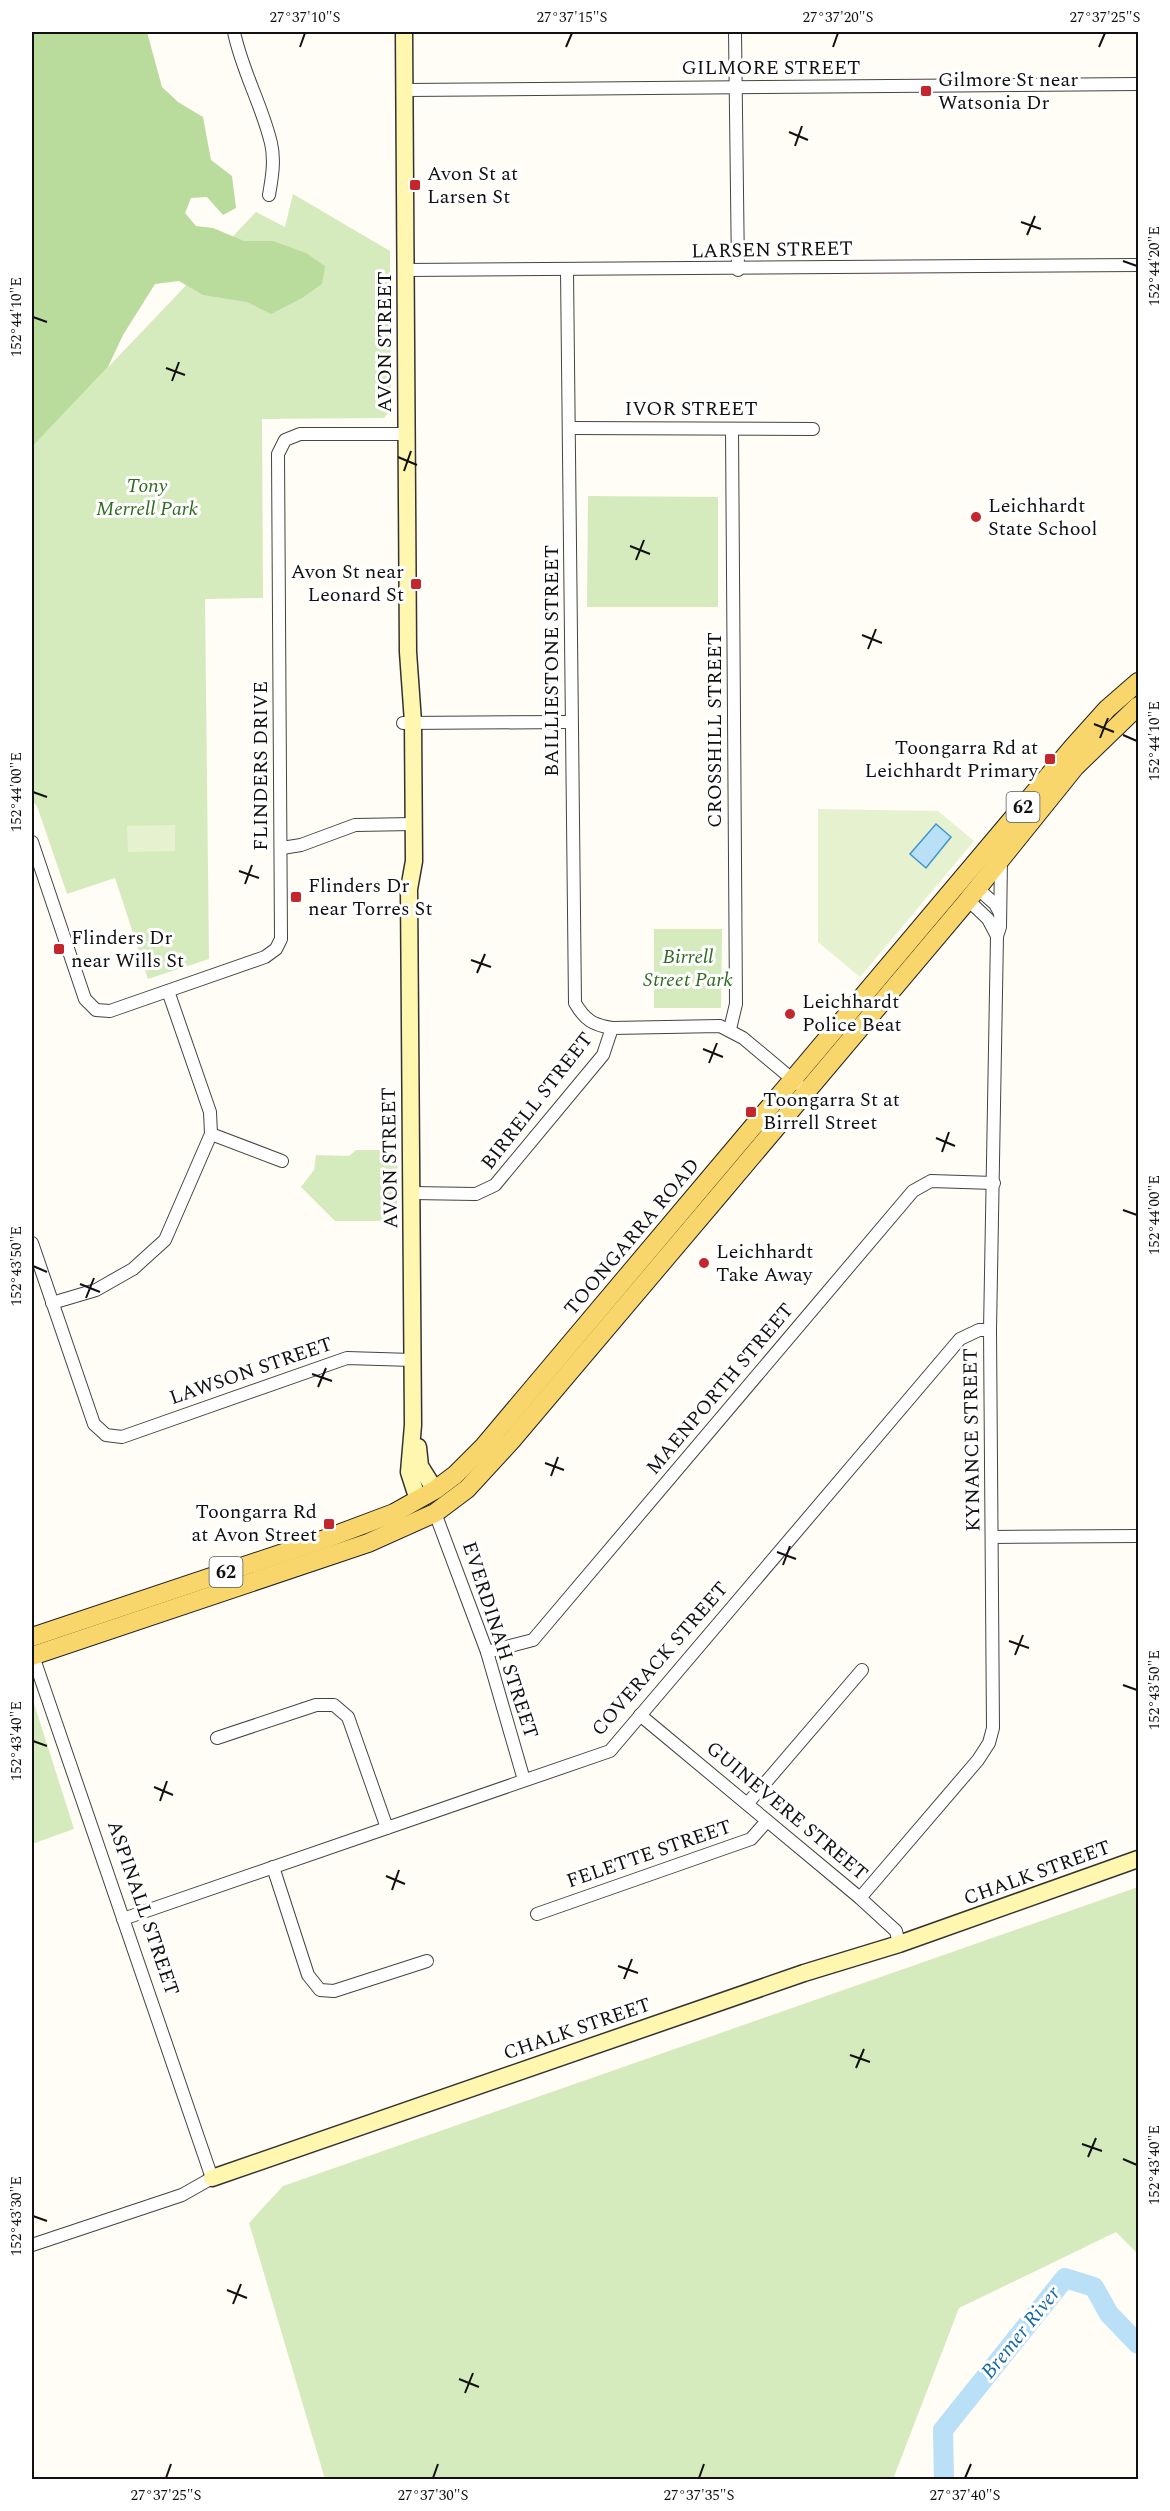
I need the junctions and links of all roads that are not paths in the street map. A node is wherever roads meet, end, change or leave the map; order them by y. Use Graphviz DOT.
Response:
graph roads {
  1 [pos="234,32"];
  2 [pos="404,32"];
  3 [pos="735,32"];
  4 [pos="1138,84"];
  5 [pos="736,88"];
  6 [pos="405,90"];
  7 [pos="269,195"];
  8 [pos="1138,265"];
  9 [pos="406,270"];
  10 [pos="738,270"];
  11 [pos="567,271"];
  12 [pos="570,428"];
  13 [pos="732,429"];
  14 [pos="813,429"];
  15 [pos="407,434"];
  16 [pos="1138,682"];
  17 [pos="1134,715"];
  18 [pos="571,722"];
  19 [pos="408,723"];
  20 [pos="408,825"];
  21 [pos="32,842"];
  22 [pos="282,848"];
  23 [pos="1001,856"];
  24 [pos="968,890"];
  25 [pos="1000,914"];
  26 [pos="997,936"];
  27 [pos="168,991"];
  28 [pos="612,1028"];
  29 [pos="730,1029"];
  30 [pos="799,1086"];
  31 [pos="211,1134"];
  32 [pos="282,1161"];
  33 [pos="994,1183"];
  34 [pos="412,1193"];
  35 [pos="32,1243"];
  36 [pos="52,1303"];
  37 [pos="990,1330"];
  38 [pos="412,1360"];
  39 [pos="413,1425"];
  40 [pos="435,1490"];
  41 [pos="418,1500"];
  42 [pos="435,1513"];
  43 [pos="1138,1536"];
  44 [pos="992,1537"];
  45 [pos="32,1637"];
  46 [pos="487,1652"];
  47 [pos="32,1655"];
  48 [pos="862,1670"];
  49 [pos="640,1715"];
  50 [pos="217,1738"];
  51 [pos="524,1780"];
  52 [pos="748,1803"];
  53 [pos="767,1821"];
  54 [pos="387,1828"];
  55 [pos="1138,1858"];
  56 [pos="273,1867"];
  57 [pos="860,1898"];
  58 [pos="537,1914"];
  59 [pos="123,1919"];
  60 [pos="899,1944"];
  61 [pos="427,1961"];
  62 [pos="212,2178"];
  63 [pos="32,2245"];
  1 -- 7 [label="street"];
  2 -- 6 [label="street, AVON STREET"];
  3 -- 5 [label="street"];
  4 -- 5 [label="street, GILMORE STREET"];
  5 -- 6 [label="street, GILMORE STREET"];
  5 -- 10 [label="street"];
  6 -- 9 [label="street, AVON STREET"];
  8 -- 10 [label="street, LARSEN STREET"];
  9 -- 11 [label="street, LARSEN STREET"];
  9 -- 15 [label="street, AVON STREET"];
  10 -- 11 [label="street, LARSEN STREET"];
  11 -- 12 [label="street, BAILLIESTONE STREET"];
  12 -- 13 [label="street, IVOR STREET"];
  12 -- 18 [label="street, BAILLIESTONE STREET"];
  13 -- 14 [label="street, IVOR STREET"];
  13 -- 29 [label="street, CROSSHILL STREET"];
  15 -- 19 [label="street, AVON STREET"];
  15 -- 22 [label="street, FLINDERS DRIVE"];
  16 -- 24 [label="main road, TOONGARRA ROAD / 62"];
  17 -- 23 [label="main road, TOONGARRA ROAD / 62"];
  18 -- 19 [label="street"];
  18 -- 28 [label="street, BAILLIESTONE STREET"];
  19 -- 20 [label="street, AVON STREET"];
  20 -- 22 [label="street"];
  20 -- 34 [label="street, AVON STREET"];
  21 -- 27 [label="street, FLINDERS DRIVE"];
  22 -- 27 [label="street, FLINDERS DRIVE"];
  23 -- 24 [label="main road, TOONGARRA ROAD / 62"];
  23 -- 25 [label="street, KYNANCE STREET"];
  24 -- 25 [label="street"];
  24 -- 26 [label="street"];
  24 -- 30 [label="main road, TOONGARRA ROAD / 62"];
  25 -- 26 [label="street, KYNANCE STREET"];
  26 -- 33 [label="street, KYNANCE STREET"];
  27 -- 31 [label="street"];
  28 -- 29 [label="street, BIRRELL STREET"];
  28 -- 34 [label="street, BIRRELL STREET"];
  29 -- 30 [label="street"];
  30 -- 40 [label="main road, TOONGARRA ROAD / 62"];
  30 -- 42 [label="main road, TOONGARRA ROAD / 62"];
  31 -- 32 [label="street"];
  31 -- 36 [label="street"];
  33 -- 37 [label="street, KYNANCE STREET"];
  33 -- 46 [label="street, MAENPORTH STREET"];
  34 -- 38 [label="street, AVON STREET"];
  35 -- 36 [label="street"];
  36 -- 38 [label="street, LAWSON STREET"];
  37 -- 44 [label="street, KYNANCE STREET"];
  37 -- 49 [label="street, COVERACK STREET"];
  38 -- 39 [label="street, AVON STREET"];
  39 -- 40 [label="street, AVON STREET"];
  39 -- 41 [label="street, AVON STREET"];
  40 -- 41 [label="main road, TOONGARRA ROAD / 62"];
  40 -- 42 [label="main road"];
  41 -- 42 [label="main road"];
  41 -- 45 [label="main road, TOONGARRA ROAD / 62"];
  42 -- 46 [label="street, EVERDINAH STREET"];
  42 -- 47 [label="main road, TOONGARRA ROAD / 62"];
  43 -- 44 [label="street"];
  44 -- 57 [label="street, KYNANCE STREET"];
  46 -- 51 [label="street, EVERDINAH STREET"];
  47 -- 59 [label="street, ASPINALL STREET"];
  48 -- 52 [label="street"];
  49 -- 51 [label="street, COVERACK STREET"];
  49 -- 52 [label="street, GUINEVERE STREET"];
  50 -- 54 [label="street"];
  51 -- 54 [label="street, COVERACK STREET"];
  52 -- 53 [label="street, GUINEVERE STREET"];
  53 -- 57 [label="street, GUINEVERE STREET"];
  53 -- 58 [label="street, FELETTE STREET"];
  54 -- 56 [label="street, COVERACK STREET"];
  55 -- 60 [label="street, CHALK STREET"];
  56 -- 59 [label="street, COVERACK STREET"];
  56 -- 61 [label="street"];
  57 -- 60 [label="street, GUINEVERE STREET"];
  59 -- 62 [label="street, ASPINALL STREET"];
  60 -- 62 [label="street, CHALK STREET"];
  62 -- 63 [label="street, CHALK STREET"];
}
